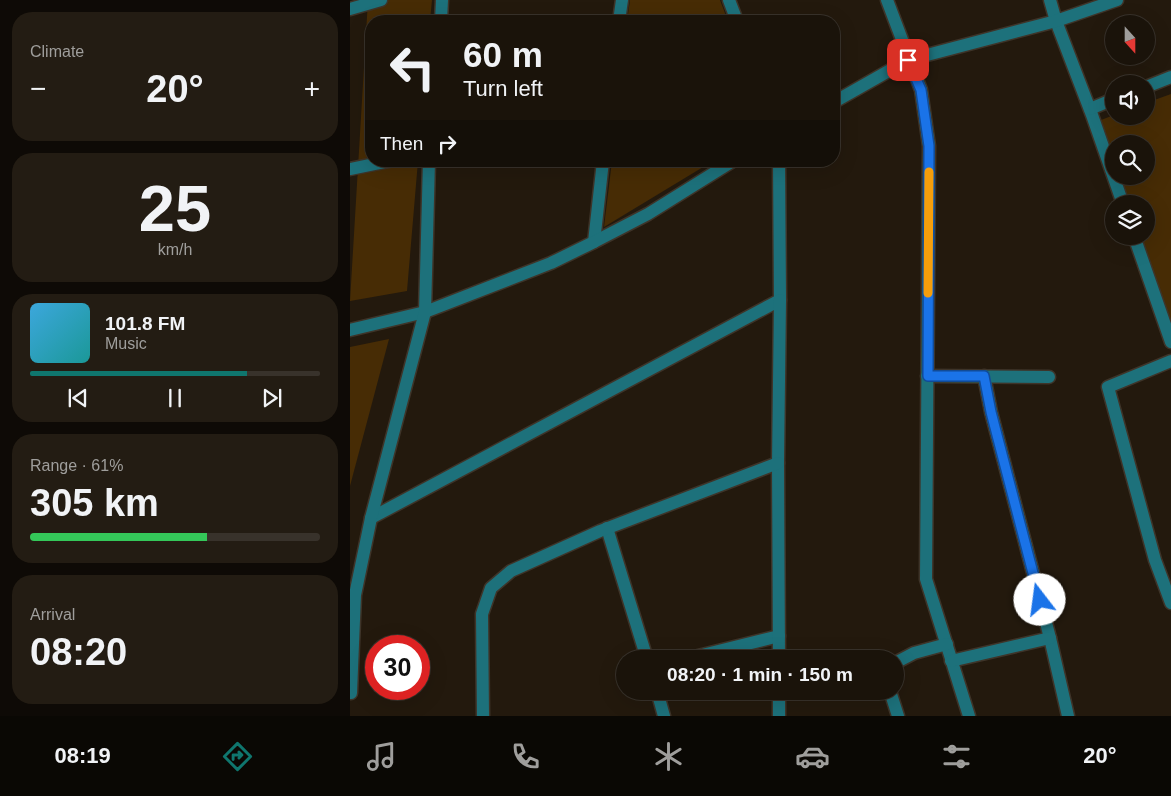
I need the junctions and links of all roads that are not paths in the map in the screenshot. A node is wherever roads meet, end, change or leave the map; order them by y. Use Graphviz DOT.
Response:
graph roads {
  1 [pos="381,0"];
  2 [pos="442,0"];
  3 [pos="622,0"];
  4 [pos="730,0"];
  5 [pos="886,0"];
  6 [pos="1050,0"];
  7 [pos="1117,0"];
  8 [pos="350,9"];
  9 [pos="441,15"];
  10 [pos="620,15"];
  11 [pos="735,15"];
  12 [pos="1056,22"];
  13 [pos="908,60"];
  14 [pos="1171,77"];
  15 [pos="1155,83"];
  16 [pos="840,99"];
  17 [pos="1105,104"];
  18 [pos="1091,112"];
  19 [pos="365,166"];
  20 [pos="429,167"];
  21 [pos="602,167"];
  22 [pos="723,167"];
  23 [pos="780,167"];
  24 [pos="350,169"];
  25 [pos="1120,195"];
  26 [pos="594,242"];
  27 [pos="1137,245"];
  28 [pos="780,300"];
  29 [pos="425,312"];
  30 [pos="350,330"];
  31 [pos="1171,342"];
  32 [pos="1171,361"];
  33 [pos="928,376"];
  34 [pos="984,376"];
  35 [pos="1049,377"];
  36 [pos="778,463"];
  37 [pos="370,518"];
  38 [pos="608,528"];
  39 [pos="352,592"];
  40 [pos="1171,603"];
  41 [pos="779,636"];
  42 [pos="1050,638"];
  43 [pos="947,644"];
  44 [pos="644,650"];
  45 [pos="722,650"];
  46 [pos="779,650"];
  47 [pos="904,658"];
  48 [pos="952,661"];
  49 [pos="351,693"];
  50 [pos="660,700"];
  51 [pos="779,700"];
  52 [pos="893,700"];
  53 [pos="483,716"];
  54 [pos="664,716"];
  55 [pos="779,716"];
  56 [pos="898,716"];
  57 [pos="969,716"];
  58 [pos="1068,716"];
  1 -- 8 [label="street"];
  2 -- 9 [label="street"];
  3 -- 10 [label="street"];
  4 -- 11 [label="street"];
  5 -- 13 [label="street"];
  6 -- 12 [label="street"];
  7 -- 12 [label="street"];
  12 -- 13 [label="street"];
  12 -- 18 [label="street"];
  13 -- 16 [label="street"];
  13 -- 33 [label="street"];
  14 -- 15 [label="street"];
  17 -- 18 [label="street"];
  18 -- 25 [label="street"];
  19 -- 24 [label="street"];
  20 -- 29 [label="street"];
  21 -- 26 [label="street"];
  22 -- 26 [label="street"];
  23 -- 28 [label="street"];
  26 -- 29 [label="street"];
  27 -- 31 [label="street"];
  28 -- 36 [label="street"];
  28 -- 37 [label="street"];
  29 -- 30 [label="street"];
  29 -- 37 [label="street"];
  32 -- 40 [label="street"];
  33 -- 34 [label="street"];
  33 -- 43 [label="street"];
  34 -- 35 [label="street"];
  34 -- 42 [label="street"];
  36 -- 38 [label="street"];
  36 -- 41 [label="street"];
  37 -- 39 [label="street"];
  38 -- 44 [label="street"];
  38 -- 53 [label="street"];
  39 -- 49 [label="street"];
  41 -- 45 [label="street"];
  41 -- 46 [label="street"];
  42 -- 48 [label="street"];
  42 -- 58 [label="street"];
  43 -- 47 [label="street"];
  43 -- 48 [label="street"];
  48 -- 57 [label="street"];
  50 -- 54 [label="street"];
  51 -- 55 [label="street"];
  52 -- 56 [label="street"];
}
